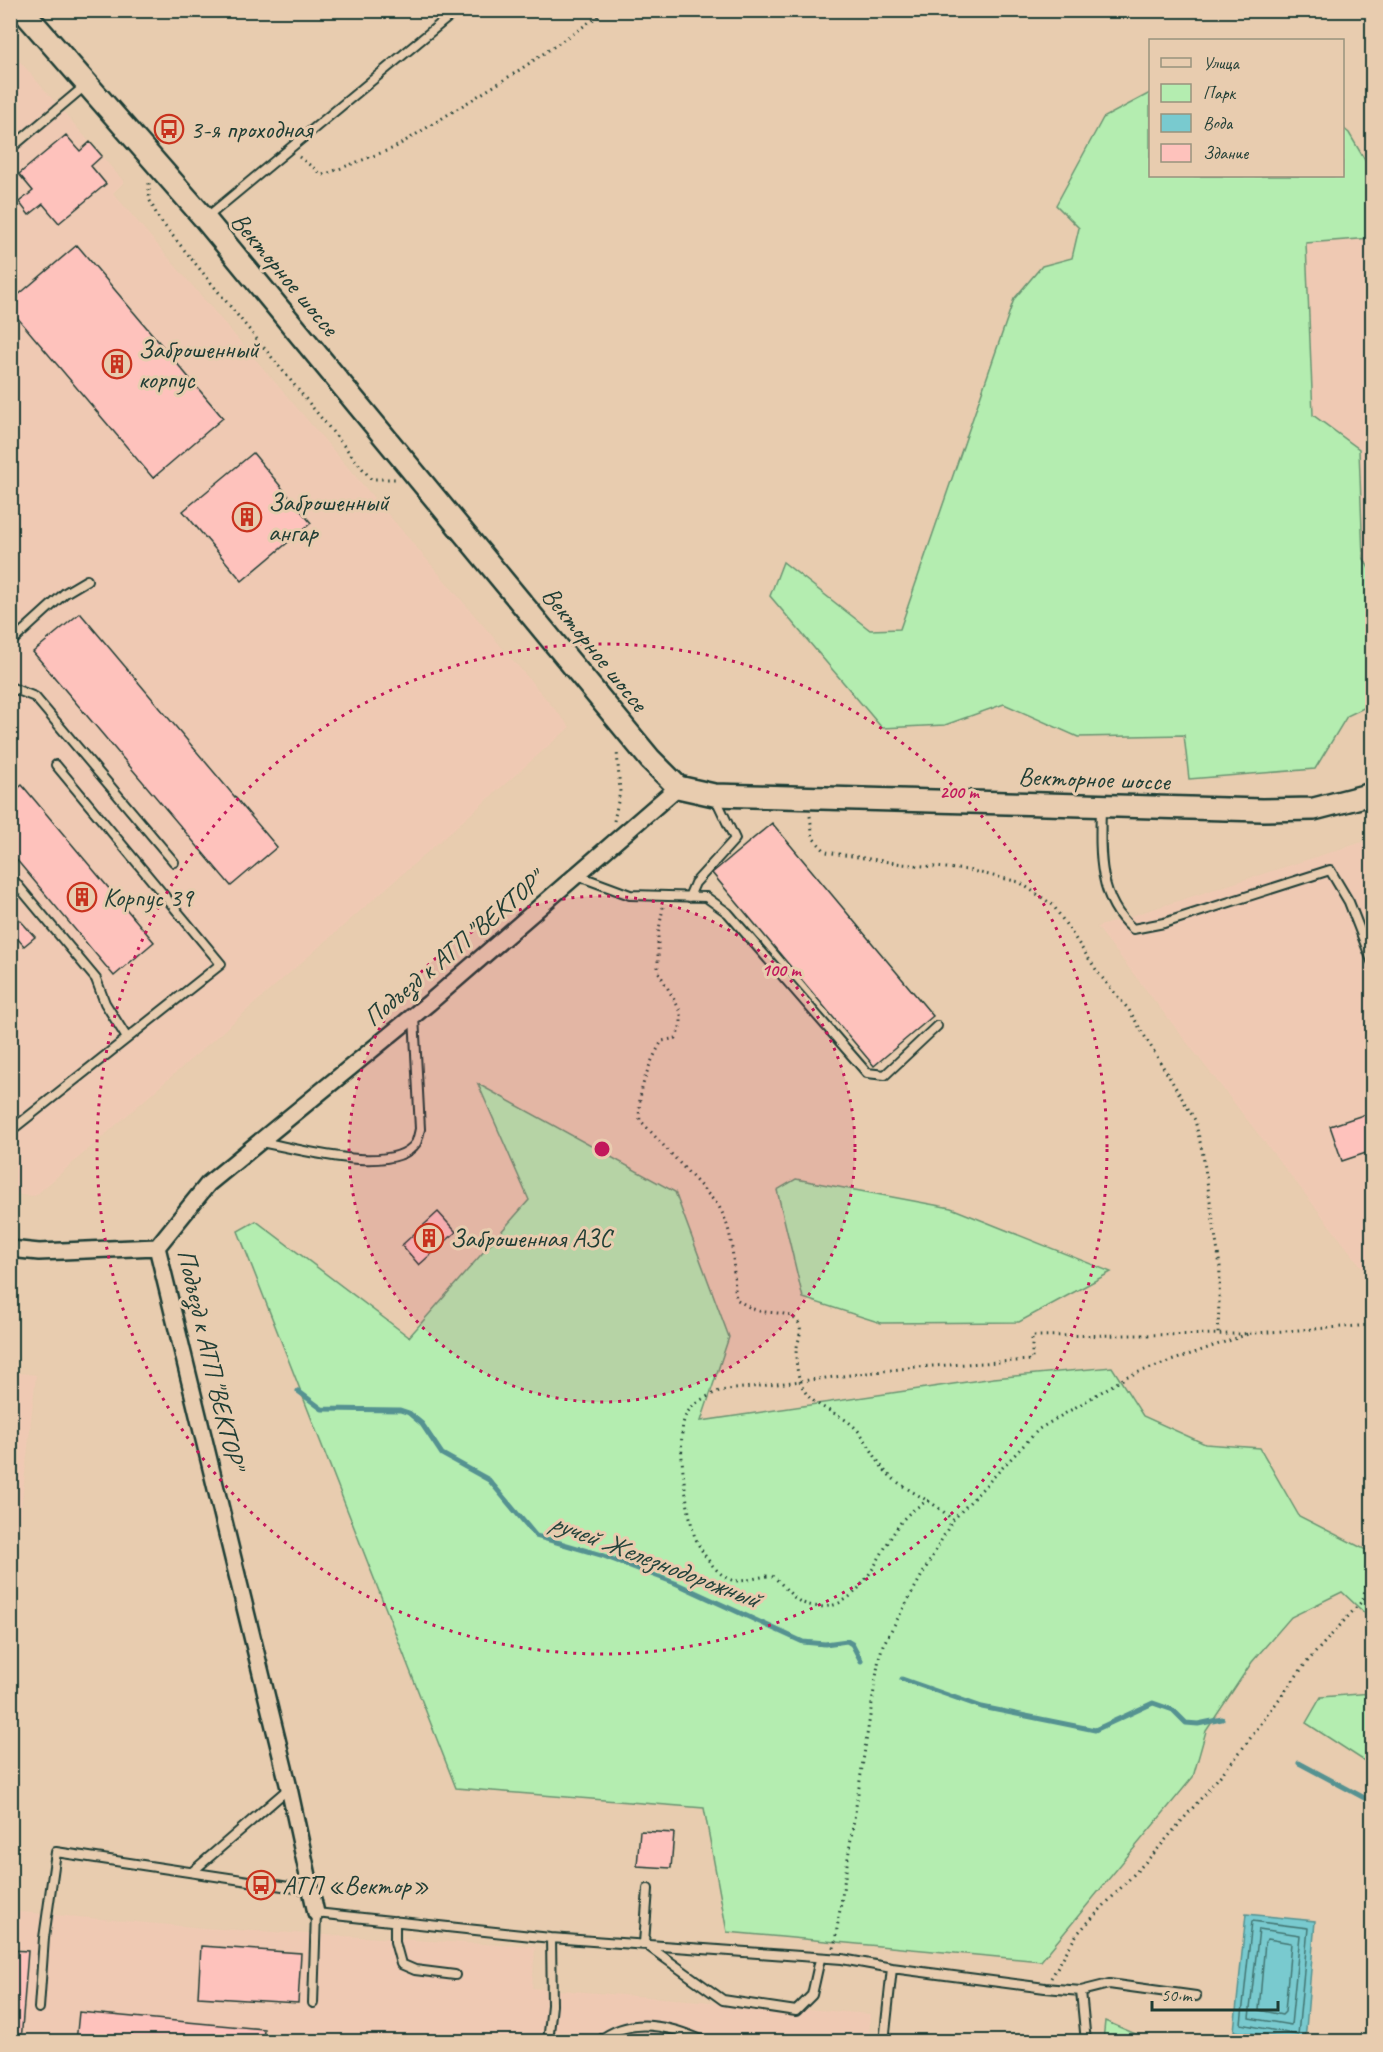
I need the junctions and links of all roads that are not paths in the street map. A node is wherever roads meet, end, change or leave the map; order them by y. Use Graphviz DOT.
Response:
graph roads {
  1 [pos="22,10"];
  2 [pos="457,10"];
  3 [pos="87,84"];
  4 [pos="10,149"];
  5 [pos="205,219"];
  6 [pos="87,580"];
  7 [pos="10,643"];
  8 [pos="10,687"];
  9 [pos="56,765"];
  10 [pos="678,787"];
  11 [pos="1372,794"];
  12 [pos="714,795"];
  13 [pos="1101,807"];
  14 [pos="174,862"];
  15 [pos="576,875"];
  16 [pos="10,876"];
  17 [pos="689,897"];
  18 [pos="1372,962"];
  19 [pos="414,1014"];
  20 [pos="937,1026"];
  21 [pos="127,1038"];
  22 [pos="10,1127"];
  23 [pos="260,1142"];
  24 [pos="157,1247"];
  25 [pos="10,1249"];
  26 [pos="289,1788"];
  27 [pos="192,1872"];
  28 [pos="648,1889"];
  29 [pos="309,1890"];
  30 [pos="316,1913"];
  31 [pos="395,1921"];
  32 [pos="550,1938"];
  33 [pos="645,1943"];
  34 [pos="820,1959"];
  35 [pos="892,1968"];
  36 [pos="455,1975"];
  37 [pos="1081,1991"];
  38 [pos="1196,1996"];
  39 [pos="313,2003"];
  40 [pos="39,2008"];
  41 [pos="548,2042"];
  42 [pos="598,2042"];
  43 [pos="706,2042"];
  44 [pos="884,2042"];
  45 [pos="1086,2042"];
  1 -- 3 [label="main road, Векторное шоссе"];
  2 -- 5 [label="lane"];
  3 -- 4 [label="lane"];
  3 -- 5 [label="main road, Векторное шоссе"];
  5 -- 10 [label="main road, Векторное шоссе"];
  6 -- 7 [label="lane"];
  8 -- 14 [label="lane"];
  9 -- 21 [label="lane"];
  10 -- 12 [label="main road, Векторное шоссе"];
  10 -- 15 [label="street, Подъезд к АТП \"ВЕКТОР\""];
  11 -- 13 [label="main road, Векторное шоссе"];
  12 -- 13 [label="main road, Векторное шоссе"];
  12 -- 17 [label="lane"];
  13 -- 18 [label="lane"];
  15 -- 17 [label="lane"];
  15 -- 19 [label="street, Подъезд к АТП \"ВЕКТОР\""];
  16 -- 21 [label="lane"];
  17 -- 20 [label="lane"];
  19 -- 23 [label="street, Подъезд к АТП \"ВЕКТОР\""];
  19 -- 23 [label="lane"];
  21 -- 22 [label="lane"];
  23 -- 24 [label="street, Подъезд к АТП \"ВЕКТОР\""];
  24 -- 25 [label="street"];
  24 -- 26 [label="street, Подъезд к АТП \"ВЕКТОР\""];
  26 -- 27 [label="lane"];
  26 -- 29 [label="street, Подъезд к АТП \"ВЕКТОР\""];
  27 -- 29 [label="lane"];
  27 -- 40 [label="lane"];
  28 -- 33 [label="lane"];
  29 -- 30 [label="street, Подъезд к АТП \"ВЕКТОР\""];
  30 -- 31 [label="lane"];
  30 -- 39 [label="lane"];
  31 -- 32 [label="lane"];
  31 -- 36 [label="lane"];
  32 -- 33 [label="lane"];
  32 -- 41 [label="lane"];
  33 -- 34 [label="lane"];
  33 -- 34 [label="lane"];
  34 -- 35 [label="lane"];
  35 -- 37 [label="lane"];
  35 -- 44 [label="lane"];
  37 -- 38 [label="lane"];
  37 -- 45 [label="lane"];
  42 -- 43 [label="lane"];
}
